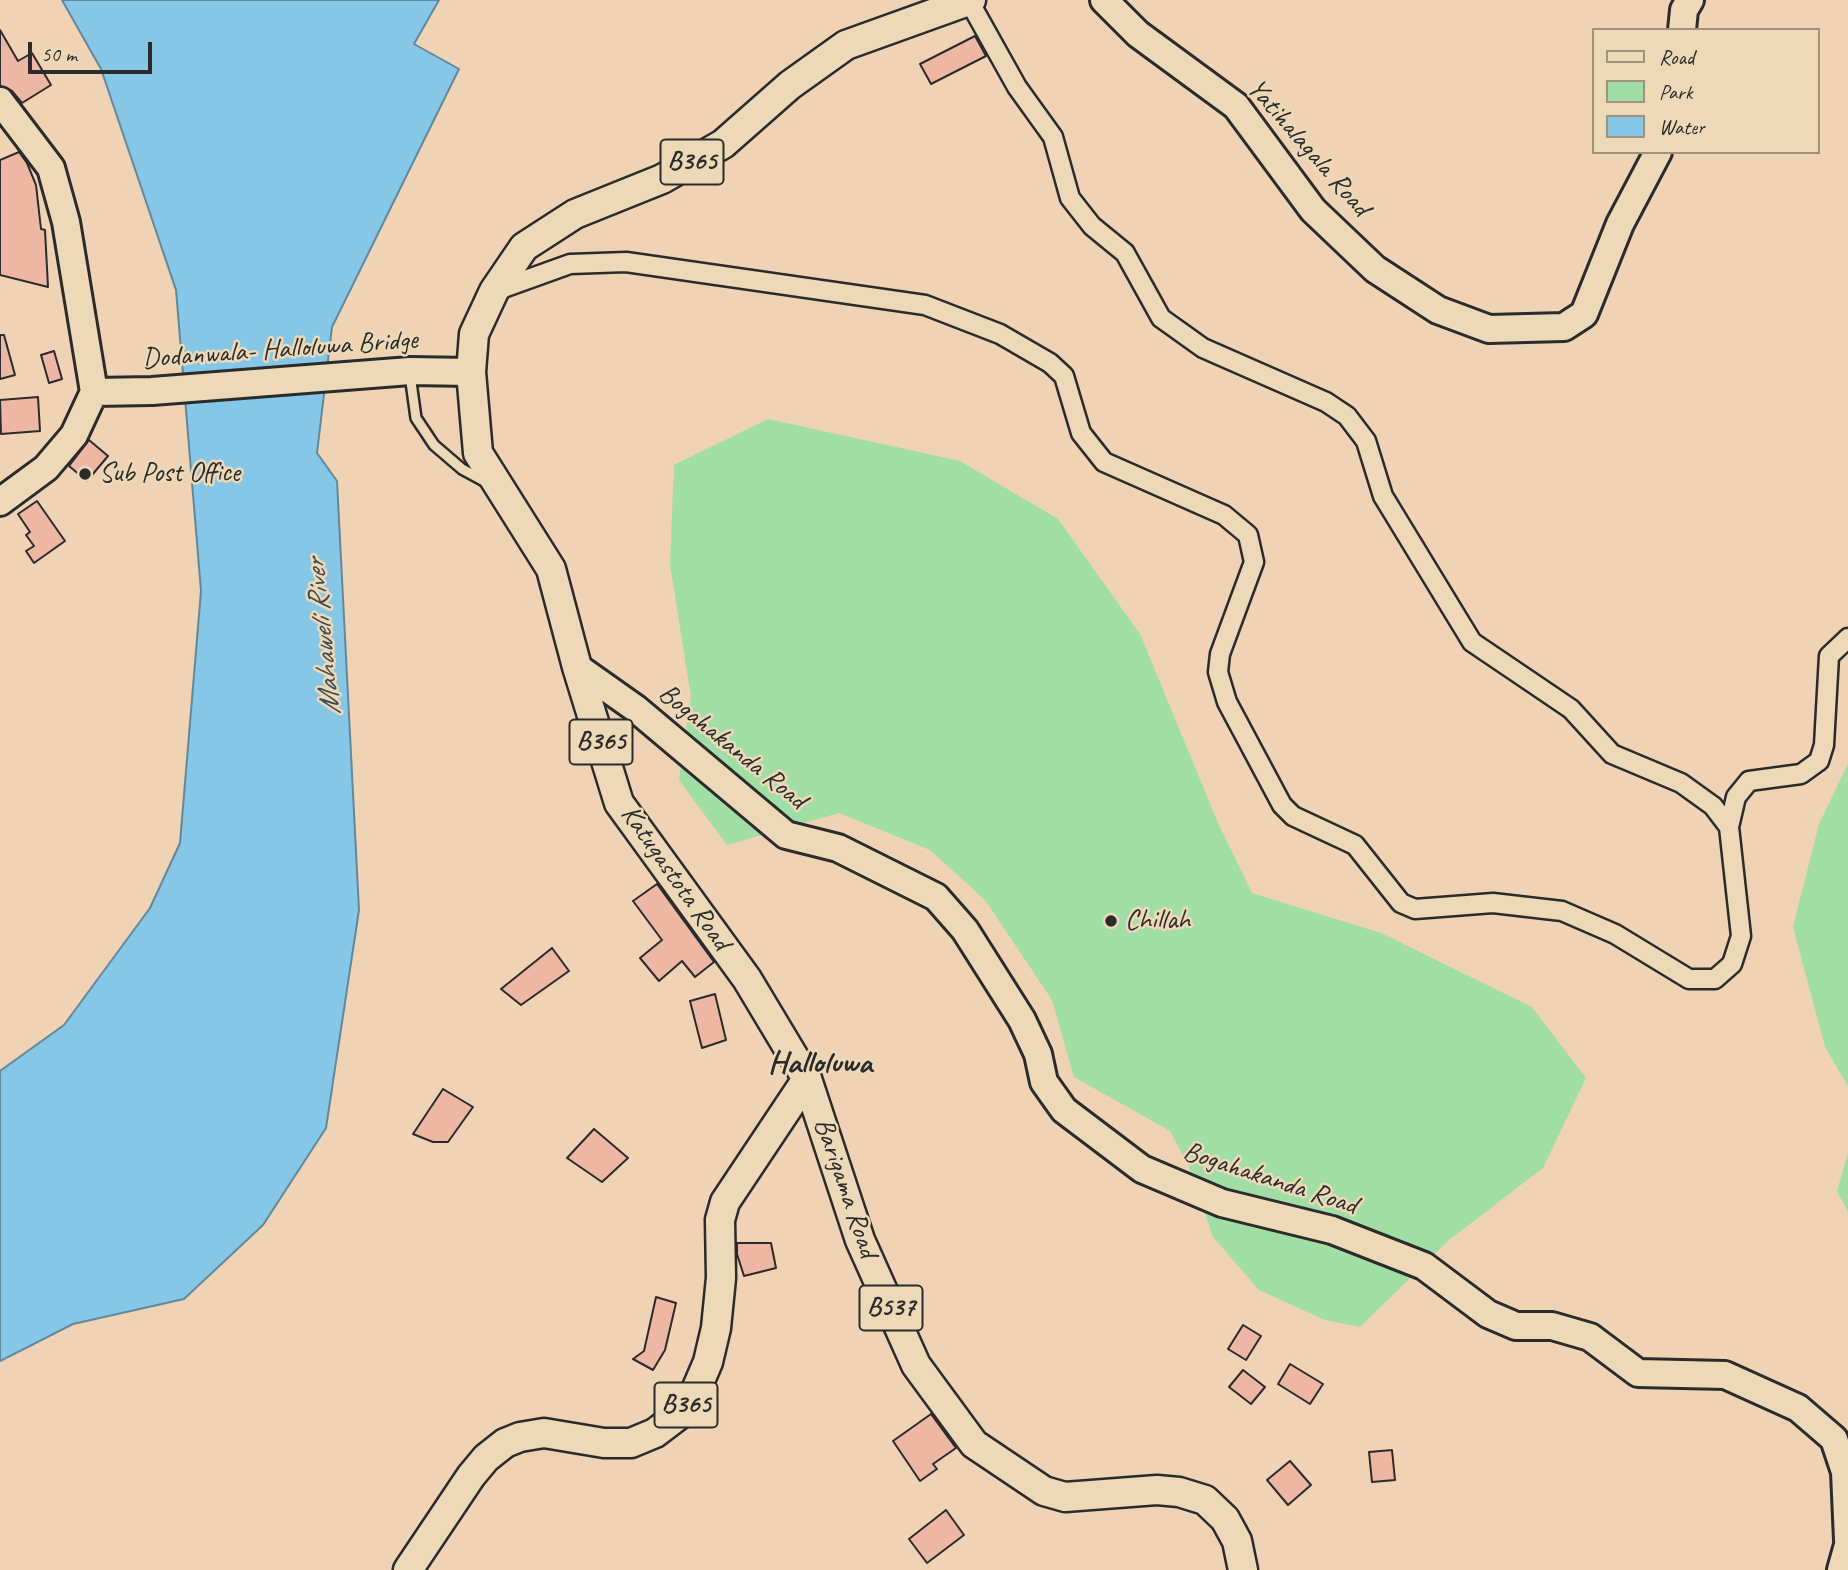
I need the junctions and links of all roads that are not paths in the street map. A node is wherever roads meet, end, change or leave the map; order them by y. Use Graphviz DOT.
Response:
graph roads {
  1 [pos="1104,0"];
  2 [pos="1690,0"];
  3 [pos="970,1"];
  4 [pos="1682,28"];
  5 [pos="0,101"];
  6 [pos="1657,154"];
  7 [pos="494,291"];
  8 [pos="402,372"];
  9 [pos="471,372"];
  10 [pos="94,393"];
  11 [pos="499,490"];
  12 [pos="0,502"];
  13 [pos="1848,638"];
  14 [pos="578,667"];
  15 [pos="1729,827"];
  16 [pos="807,1079"];
  17 [pos="1848,1540"];
  18 [pos="1848,1545"];
  19 [pos="408,1570"];
  20 [pos="1243,1570"];
  21 [pos="1841,1570"];
  1 -- 6 [label="street, Yatihalagala Road"];
  2 -- 4 [label="street"];
  3 -- 7 [label="main road, Katugastota Road / B365"];
  3 -- 15 [label="street"];
  5 -- 10 [label="street"];
  7 -- 9 [label="main road, Katugastota Road / B365"];
  7 -- 15 [label="street"];
  8 -- 9 [label="street, Dodanwala- Halloluwa Bridge"];
  8 -- 10 [label="street, Dodanwala- Halloluwa Bridge"];
  8 -- 11 [label="lane"];
  9 -- 11 [label="main road, Katugastota Road / B365"];
  10 -- 12 [label="street"];
  11 -- 14 [label="main road, Katugastota Road / B365"];
  13 -- 15 [label="street"];
  14 -- 16 [label="main road, Katugastota Road / B365"];
  14 -- 17 [label="street, Bogahakanda Road"];
  16 -- 19 [label="main road, B365"];
  16 -- 20 [label="main road, Barigama Road / B537"];
  18 -- 21 [label="street"];
}
